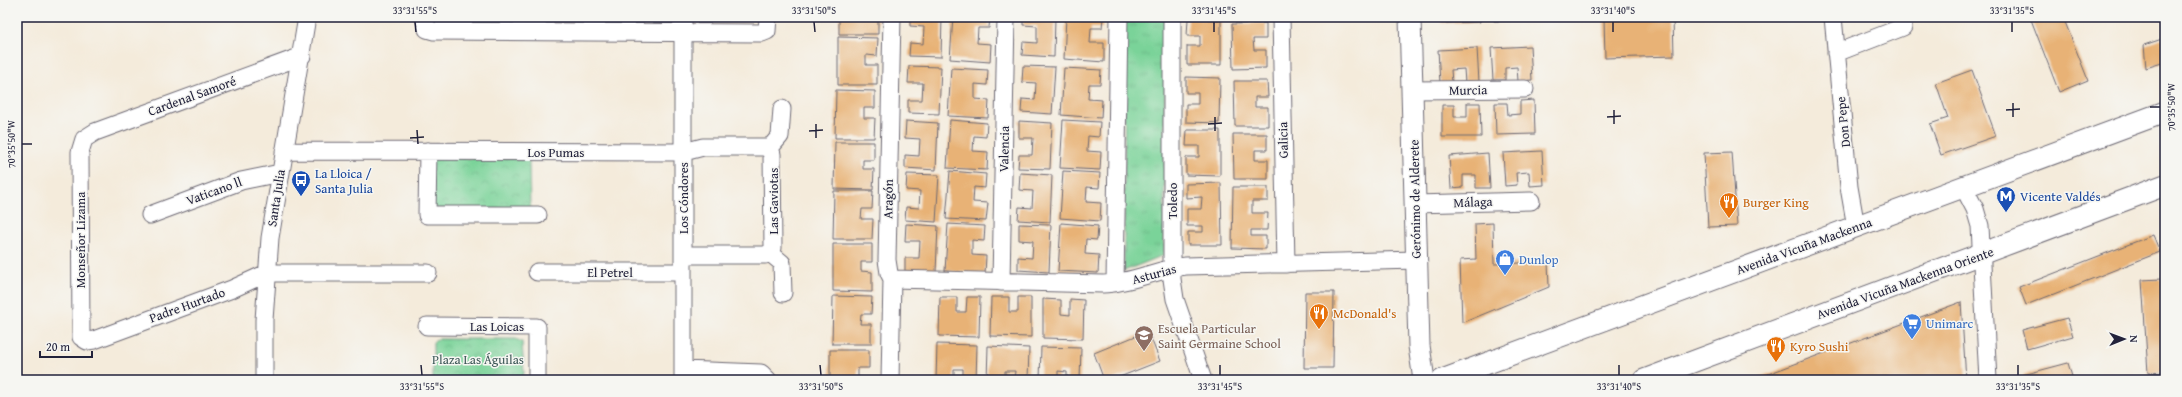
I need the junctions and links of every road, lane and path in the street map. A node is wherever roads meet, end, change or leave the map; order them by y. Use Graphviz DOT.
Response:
graph roads {
  1 [pos="307,17"];
  2 [pos="424,17"];
  3 [pos="683,17"];
  4 [pos="768,17"];
  5 [pos="892,17"];
  6 [pos="1006,17"];
  7 [pos="1119,17"];
  8 [pos="1172,17"];
  9 [pos="1281,17"];
  10 [pos="1410,17"];
  11 [pos="1833,17"];
  12 [pos="553,24"];
  13 [pos="1903,27"];
  14 [pos="683,34"];
  15 [pos="1836,53"];
  16 [pos="302,56"];
  17 [pos="1525,89"];
  18 [pos="1412,90"];
  19 [pos="782,108"];
  20 [pos="2165,112"];
  21 [pos="84,140"];
  22 [pos="769,149"];
  23 [pos="284,151"];
  24 [pos="428,151"];
  25 [pos="684,152"];
  26 [pos="280,173"];
  27 [pos="2165,185"];
  28 [pos="1963,186"];
  29 [pos="1532,201"];
  30 [pos="1415,204"];
  31 [pos="150,215"];
  32 [pos="538,215"];
  33 [pos="1856,227"];
  34 [pos="770,253"];
  35 [pos="1982,254"];
  36 [pos="1416,260"];
  37 [pos="683,264"];
  38 [pos="1286,264"];
  39 [pos="1172,268"];
  40 [pos="267,272"];
  41 [pos="537,272"];
  42 [pos="428,273"];
  43 [pos="892,279"];
  44 [pos="1001,282"];
  45 [pos="1115,283"];
  46 [pos="783,293"];
  47 [pos="427,326"];
  48 [pos="83,340"];
  49 [pos="683,375"];
  50 [pos="264,380"];
  51 [pos="537,380"];
  52 [pos="768,380"];
  53 [pos="890,380"];
  54 [pos="1202,380"];
  55 [pos="1424,380"];
  56 [pos="1442,380"];
  57 [pos="1644,380"];
  58 [pos="1988,380"];
  1 -- 16 [label="street, Santa Julia"];
  2 -- 12 [label="street"];
  3 -- 14 [label="street, Los Cóndores"];
  4 -- 14 [label="street"];
  5 -- 43 [label="street, Aragón"];
  6 -- 44 [label="street, Valencia"];
  7 -- 45 [label="street"];
  8 -- 39 [label="street, Toledo"];
  9 -- 38 [label="street, Galicia"];
  10 -- 18 [label="main road, Gerónimo de Alderete"];
  11 -- 15 [label="street, Don Pepe"];
  12 -- 14 [label="street"];
  13 -- 15 [label="street"];
  14 -- 25 [label="street, Los Cóndores"];
  15 -- 33 [label="street, Don Pepe"];
  16 -- 21 [label="street, Cardenal Samoré"];
  16 -- 23 [label="street, Santa Julia"];
  17 -- 18 [label="street, Murcia"];
  18 -- 30 [label="main road, Gerónimo de Alderete"];
  19 -- 22 [label="street"];
  20 -- 28 [label="main road, Avenida Vicuña Mackenna"];
  21 -- 48 [label="street, Monseñor Lizama"];
  22 -- 25 [label="street, Las Gaviotas"];
  22 -- 34 [label="street, Las Gaviotas"];
  23 -- 24 [label="street, Los Pumas"];
  23 -- 26 [label="street, Santa Julia"];
  24 -- 25 [label="street, Los Pumas"];
  24 -- 32 [label="street"];
  25 -- 37 [label="street, Los Cóndores"];
  26 -- 31 [label="street, Vaticano ll"];
  26 -- 40 [label="street, Santa Julia"];
  27 -- 35 [label="main road, Avenida Vicuña Mackenna Oriente"];
  28 -- 33 [label="main road, Avenida Vicuña Mackenna"];
  28 -- 35 [label="street"];
  29 -- 30 [label="street, Málaga"];
  30 -- 36 [label="main road, Gerónimo de Alderete"];
  33 -- 56 [label="main road, Avenida Vicuña Mackenna"];
  34 -- 37 [label="street, Las Gaviotas"];
  34 -- 46 [label="street"];
  35 -- 57 [label="main road, Avenida Vicuña Mackenna Oriente"];
  35 -- 58 [label="street"];
  36 -- 38 [label="street, Asturias"];
  36 -- 55 [label="main road, Gerónimo de Alderete"];
  37 -- 41 [label="street, El Petrel"];
  37 -- 49 [label="street, Los Cóndores"];
  38 -- 39 [label="street, Asturias"];
  39 -- 45 [label="street, Asturias"];
  39 -- 54 [label="street, Toledo"];
  40 -- 42 [label="street"];
  40 -- 48 [label="street, Padre Hurtado"];
  40 -- 50 [label="street, Santa Julia"];
  43 -- 44 [label="street, Asturias"];
  43 -- 53 [label="street, Aragón"];
  44 -- 45 [label="street, Asturias"];
  47 -- 51 [label="street, Las Loicas"];
  49 -- 52 [label="street"];
}
